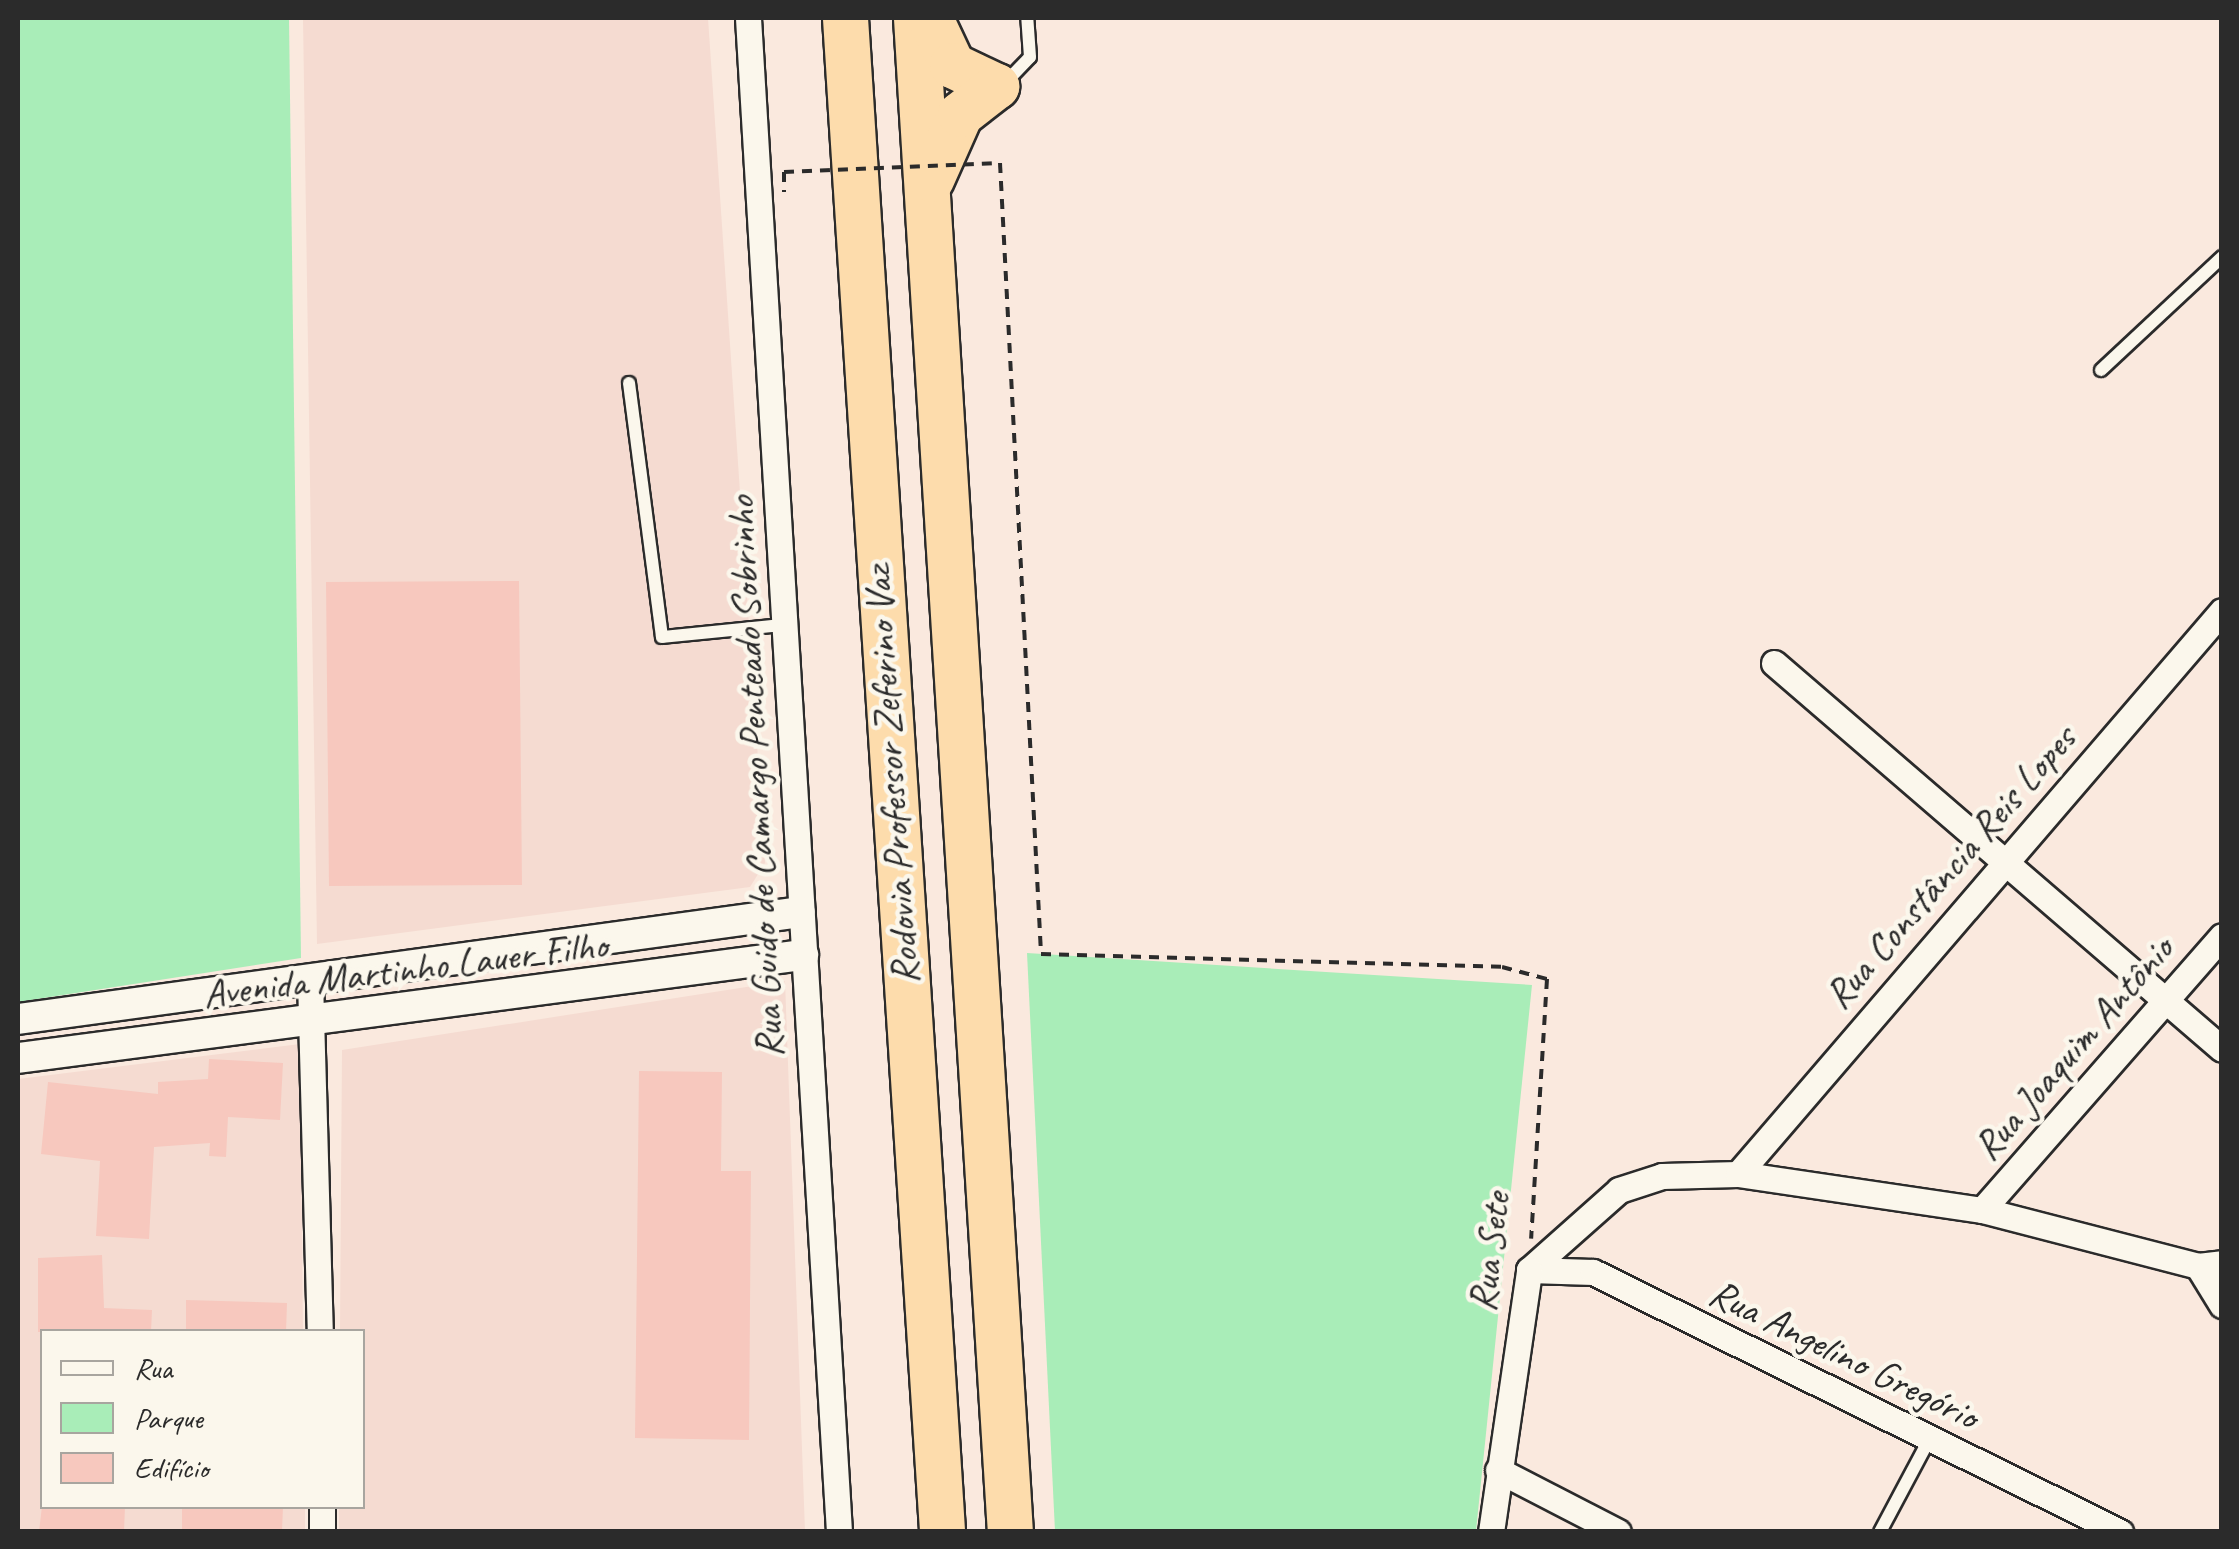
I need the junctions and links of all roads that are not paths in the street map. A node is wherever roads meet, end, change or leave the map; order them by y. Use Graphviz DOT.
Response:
graph roads {
  1 [pos="748,18"];
  2 [pos="837,18"];
  3 [pos="845,18"];
  4 [pos="916,18"];
  5 [pos="930,18"];
  6 [pos="1027,18"];
  7 [pos="849,86"];
  8 [pos="996,86"];
  9 [pos="926,194"];
  10 [pos="2222,258"];
  11 [pos="2101,370"];
  12 [pos="629,383"];
  13 [pos="2222,611"];
  14 [pos="783,625"];
  15 [pos="1774,663"];
  16 [pos="2001,862"];
  17 [pos="800,912"];
  18 [pos="2222,936"];
  19 [pos="803,956"];
  20 [pos="310,980"];
  21 [pos="2165,1000"];
  22 [pos="18,1019"];
  23 [pos="316,1023"];
  24 [pos="2222,1049"];
  25 [pos="18,1058"];
  26 [pos="1738,1174"];
  27 [pos="1982,1210"];
  28 [pos="2210,1264"];
  29 [pos="1530,1270"];
  30 [pos="2220,1301"];
  31 [pos="320,1329"];
  32 [pos="1930,1438"];
  33 [pos="1498,1470"];
  34 [pos="839,1532"];
  35 [pos="942,1532"];
  36 [pos="1010,1532"];
  37 [pos="1491,1532"];
  38 [pos="1618,1532"];
  39 [pos="1880,1532"];
  40 [pos="2120,1532"];
  1 -- 14 [label="street, Rua Guido de Camargo Penteado Sobrinho"];
  2 -- 7 [label="highway"];
  3 -- 7 [label="highway, Rodovia Professor Zeferino Vaz"];
  4 -- 9 [label="highway, Rodovia Professor Zeferino Vaz"];
  5 -- 8 [label="highway"];
  6 -- 8 [label="lane"];
  7 -- 35 [label="highway, Rodovia Professor Zeferino Vaz"];
  8 -- 9 [label="highway"];
  9 -- 36 [label="highway, Rodovia Professor Zeferino Vaz"];
  10 -- 11 [label="lane"];
  12 -- 14 [label="lane"];
  13 -- 16 [label="street, Rua Constância Reis Lopes"];
  14 -- 17 [label="street, Rua Guido de Camargo Penteado Sobrinho"];
  15 -- 16 [label="street"];
  16 -- 21 [label="street"];
  16 -- 26 [label="street, Rua Constância Reis Lopes"];
  17 -- 19 [label="street, Rua Guido de Camargo Penteado Sobrinho"];
  17 -- 20 [label="street, Avenida Martinho Lauer Filho"];
  18 -- 21 [label="street, Rua Joaquim Antônio"];
  19 -- 23 [label="street, Avenida Martinho Lauer Filho"];
  19 -- 34 [label="street, Rua Guido de Camargo Penteado Sobrinho"];
  20 -- 22 [label="street, Avenida Martinho Lauer Filho"];
  20 -- 23 [label="street"];
  21 -- 24 [label="street"];
  21 -- 27 [label="street, Rua Joaquim Antônio"];
  23 -- 25 [label="street, Avenida Martinho Lauer Filho"];
  23 -- 31 [label="street"];
  26 -- 27 [label="street"];
  26 -- 29 [label="street"];
  27 -- 28 [label="street"];
  28 -- 30 [label="street"];
  29 -- 32 [label="street, Rua Angelino Gregório"];
  29 -- 33 [label="street, Rua Sete"];
  32 -- 39 [label="lane"];
  32 -- 40 [label="street, Rua Angelino Gregório"];
  33 -- 37 [label="street, Rua Sete"];
  33 -- 38 [label="street"];
}
